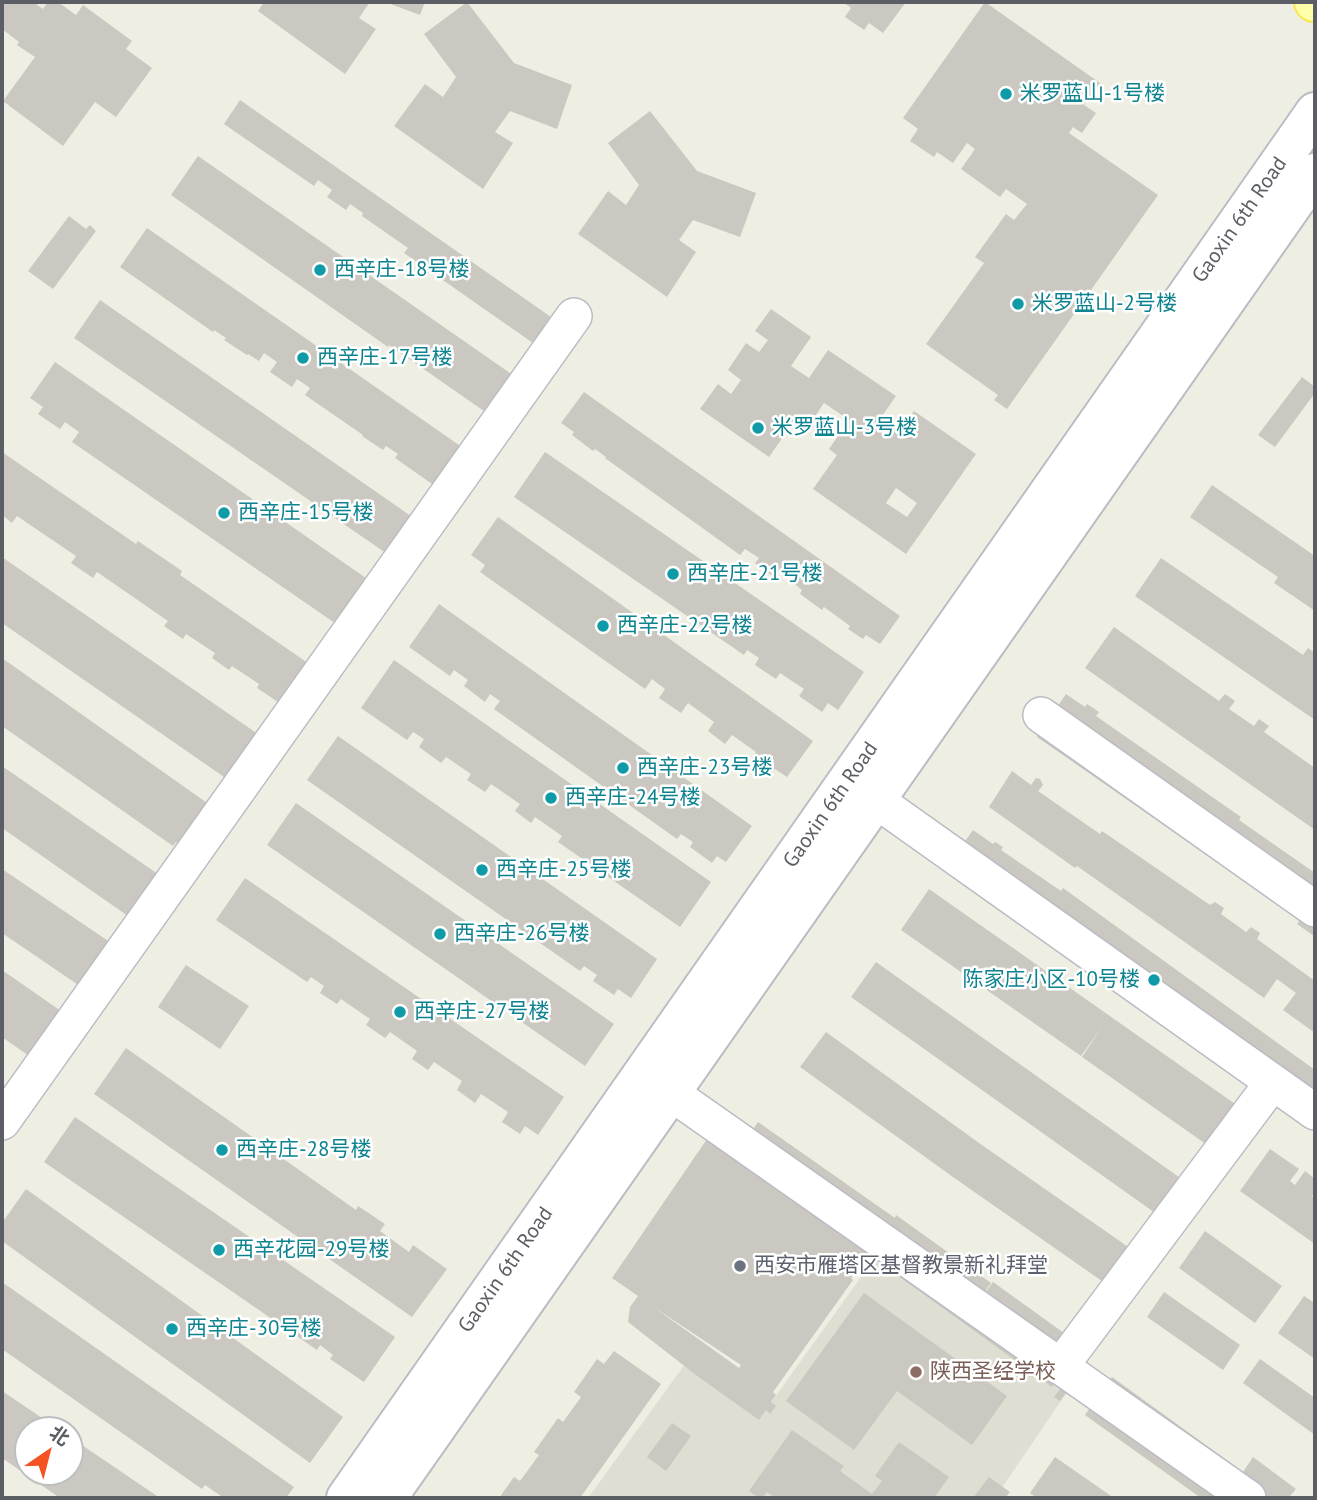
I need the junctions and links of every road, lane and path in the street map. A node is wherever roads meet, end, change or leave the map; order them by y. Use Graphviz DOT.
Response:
graph roads {
  1 [pos="1315,112"];
  2 [pos="1315,173"];
  3 [pos="574,316"];
  4 [pos="1041,715"];
  5 [pos="862,791"];
  6 [pos="1315,909"];
  7 [pos="1273,1082"];
  8 [pos="671,1093"];
  9 [pos="1315,1112"];
  10 [pos="2,1122"];
  11 [pos="1060,1367"];
  12 [pos="346,1498"];
  13 [pos="387,1498"];
  14 [pos="1248,1498"];
  1 -- 5 [label="street, Gaoxin 6th Road"];
  2 -- 5 [label="street, Gaoxin 6th Road"];
  3 -- 10 [label="street"];
  4 -- 6 [label="street"];
  5 -- 7 [label="street"];
  5 -- 8 [label="street, Gaoxin 6th Road"];
  5 -- 12 [label="street, Gaoxin 6th Road"];
  7 -- 9 [label="street"];
  7 -- 11 [label="street"];
  8 -- 11 [label="street"];
  8 -- 13 [label="street, Gaoxin 6th Road"];
  11 -- 14 [label="street"];
}
